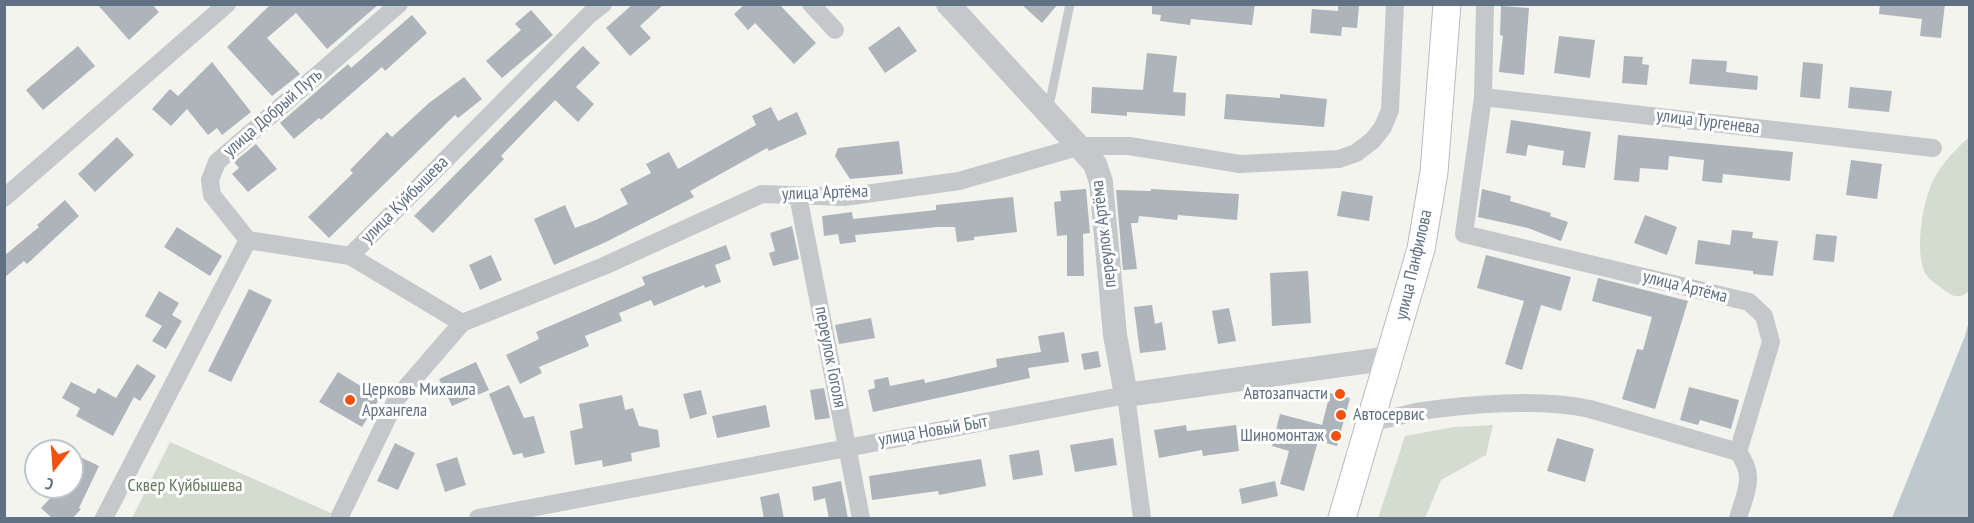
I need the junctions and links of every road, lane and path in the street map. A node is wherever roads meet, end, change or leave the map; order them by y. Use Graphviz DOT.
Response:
graph roads {
  1 [pos="228,4"];
  2 [pos="399,4"];
  3 [pos="603,4"];
  4 [pos="812,4"];
  5 [pos="948,4"];
  6 [pos="1070,4"];
  7 [pos="1395,4"];
  8 [pos="1447,4"];
  9 [pos="1485,4"];
  10 [pos="835,30"];
  11 [pos="1483,96"];
  12 [pos="1048,111"];
  13 [pos="1081,146"];
  14 [pos="1933,148"];
  15 [pos="798,196"];
  16 [pos="4,198"];
  17 [pos="248,240"];
  18 [pos="350,256"];
  19 [pos="462,323"];
  20 [pos="1391,358"];
  21 [pos="1126,395"];
  22 [pos="1371,422"];
  23 [pos="848,446"];
  24 [pos="1738,452"];
  25 [pos="104,519"];
  26 [pos="339,519"];
  27 [pos="478,519"];
  28 [pos="861,519"];
  29 [pos="1142,519"];
  30 [pos="1342,519"];
  31 [pos="1738,519"];
  1 -- 16 [label="street"];
  2 -- 17 [label="street, улица Добрый Путь"];
  3 -- 18 [label="street, улица Куйбышева"];
  4 -- 10 [label="street"];
  5 -- 12 [label="street, переулок Артёма"];
  6 -- 12 [label="lane"];
  7 -- 13 [label="street, улица Артёма"];
  8 -- 20 [label="main road, улица Панфилова"];
  9 -- 11 [label="street"];
  11 -- 14 [label="street, улица Тургенева"];
  11 -- 24 [label="street, улица Артёма"];
  12 -- 13 [label="street, переулок Артёма"];
  13 -- 15 [label="street, улица Артёма"];
  13 -- 21 [label="street, переулок Артёма"];
  15 -- 19 [label="street, улица Артёма"];
  15 -- 23 [label="street, переулок Гоголя"];
  17 -- 18 [label="street, улица Куйбышева"];
  17 -- 25 [label="street"];
  18 -- 19 [label="street"];
  19 -- 26 [label="street"];
  20 -- 21 [label="street, улица Новый Быт"];
  20 -- 22 [label="main road, улица Панфилова"];
  21 -- 23 [label="street, улица Новый Быт"];
  21 -- 29 [label="street, переулок Артёма"];
  22 -- 24 [label="street"];
  22 -- 30 [label="main road, улица Панфилова"];
  23 -- 27 [label="street, улица Новый Быт"];
  23 -- 28 [label="street, переулок Гоголя"];
  24 -- 31 [label="street"];
}
